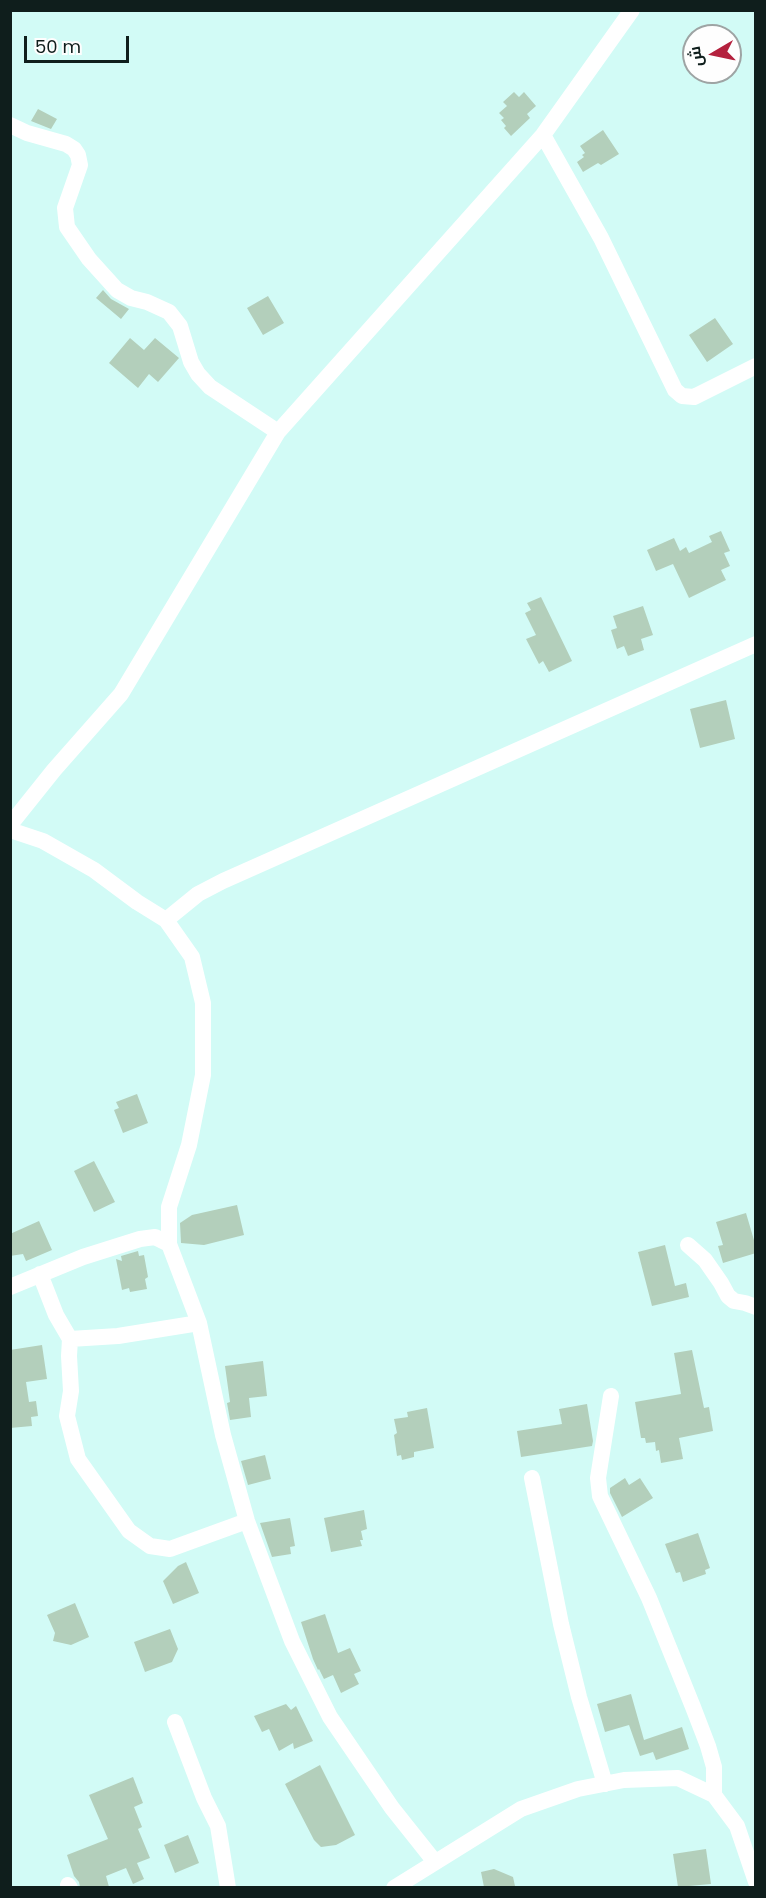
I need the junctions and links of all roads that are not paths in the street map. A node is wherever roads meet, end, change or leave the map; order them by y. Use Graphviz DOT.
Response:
graph roads {
  1 [pos="632,10"];
  2 [pos="10,124"];
  3 [pos="543,135"];
  4 [pos="756,366"];
  5 [pos="278,432"];
  6 [pos="756,644"];
  7 [pos="10,825"];
  8 [pos="10,830"];
  9 [pos="166,920"];
  10 [pos="169,1244"];
  11 [pos="688,1245"];
  12 [pos="40,1274"];
  13 [pos="10,1287"];
  14 [pos="756,1307"];
  15 [pos="199,1323"];
  16 [pos="70,1339"];
  17 [pos="611,1396"];
  18 [pos="532,1478"];
  19 [pos="247,1521"];
  20 [pos="175,1722"];
  21 [pos="605,1784"];
  22 [pos="714,1795"];
  23 [pos="435,1862"];
  24 [pos="756,1882"];
  25 [pos="228,1887"];
  26 [pos="394,1887"];
  1 -- 3 [label="street"];
  2 -- 5 [label="street"];
  3 -- 4 [label="street"];
  3 -- 5 [label="street"];
  5 -- 7 [label="street"];
  6 -- 9 [label="street"];
  8 -- 9 [label="street"];
  9 -- 10 [label="street"];
  10 -- 12 [label="street"];
  10 -- 15 [label="street"];
  11 -- 14 [label="street"];
  12 -- 13 [label="street"];
  12 -- 16 [label="street"];
  15 -- 16 [label="street"];
  15 -- 19 [label="street"];
  16 -- 19 [label="street"];
  17 -- 22 [label="street"];
  18 -- 21 [label="street"];
  19 -- 23 [label="street"];
  20 -- 25 [label="street"];
  21 -- 22 [label="street"];
  21 -- 23 [label="street"];
  22 -- 24 [label="street"];
  23 -- 26 [label="street"];
}
